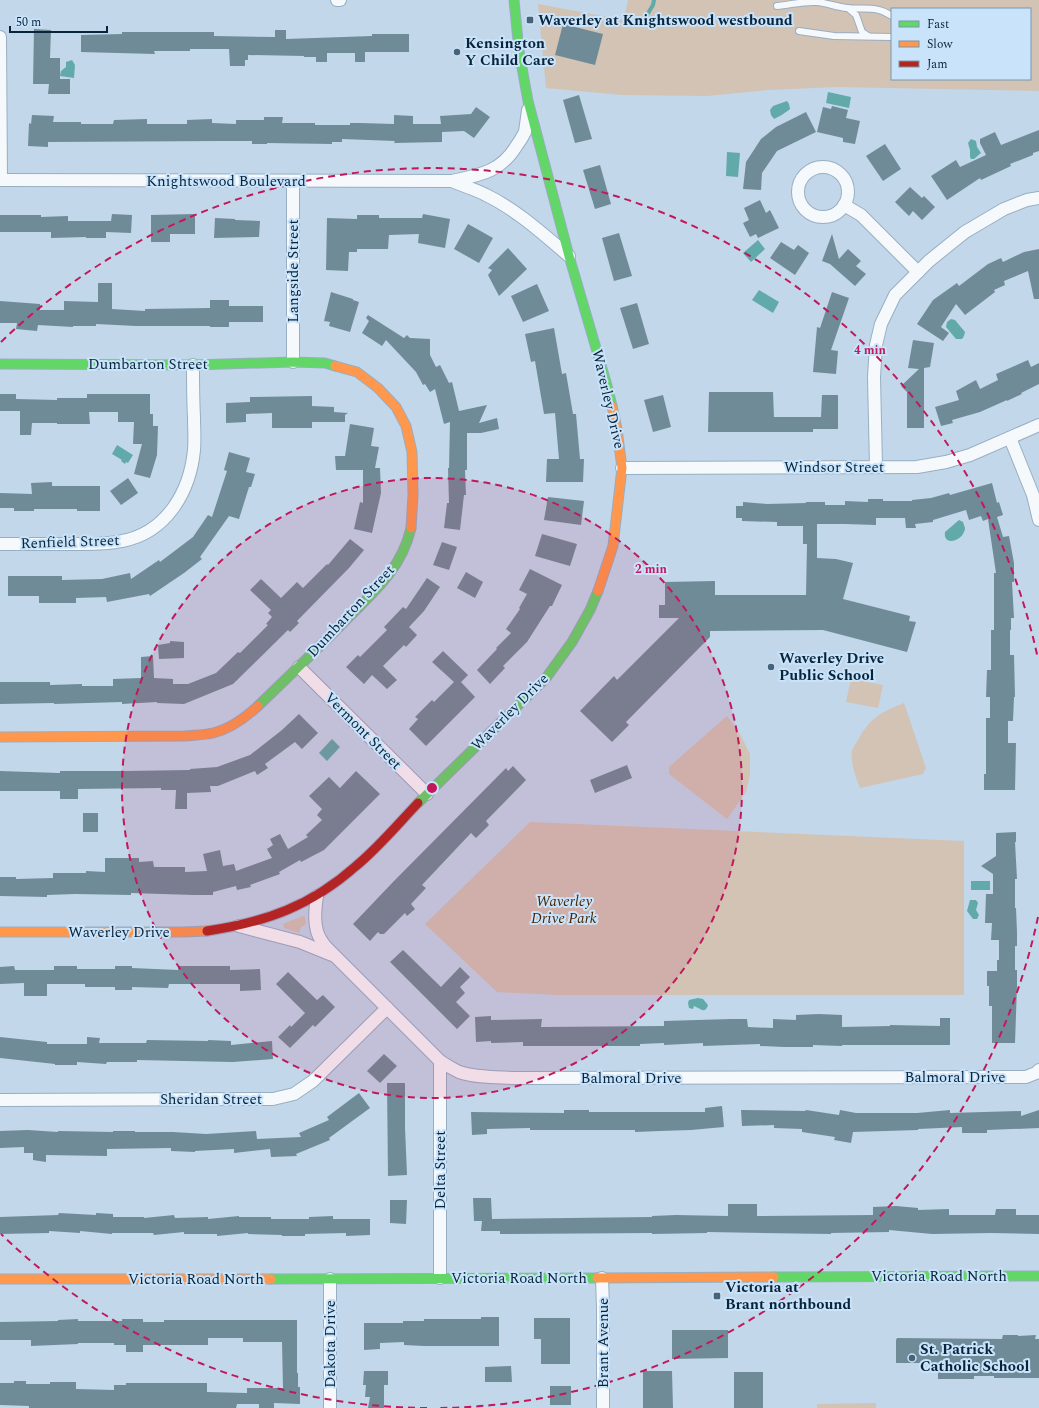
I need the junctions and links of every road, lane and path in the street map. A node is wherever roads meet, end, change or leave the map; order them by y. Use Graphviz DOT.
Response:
graph roads {
  1 [pos="514,0"];
  2 [pos="777,6"];
  3 [pos="848,9"];
  4 [pos="891,15"];
  5 [pos="799,31"];
  6 [pos="868,36"];
  7 [pos="0,37"];
  8 [pos="891,37"];
  9 [pos="528,101"];
  10 [pos="0,180"];
  11 [pos="293,181"];
  12 [pos="452,181"];
  13 [pos="1039,198"];
  14 [pos="844,205"];
  15 [pos="569,256"];
  16 [pos="918,272"];
  17 [pos="293,362"];
  18 [pos="0,364"];
  19 [pos="193,365"];
  20 [pos="1039,425"];
  21 [pos="1010,438"];
  22 [pos="876,467"];
  23 [pos="622,468"];
  24 [pos="1039,520"];
  25 [pos="0,544"];
  26 [pos="299,667"];
  27 [pos="0,737"];
  28 [pos="427,794"];
  29 [pos="317,896"];
  30 [pos="238,926"];
  31 [pos="0,932"];
  32 [pos="334,955"];
  33 [pos="387,1008"];
  34 [pos="440,1061"];
  35 [pos="1039,1070"];
  36 [pos="0,1100"];
  37 [pos="1039,1276"];
  38 [pos="440,1278"];
  39 [pos="602,1278"];
  40 [pos="0,1279"];
  41 [pos="330,1279"];
  42 [pos="330,1408"];
  43 [pos="603,1408"];
  1 -- 9 [label="street, Waverley Drive"];
  2 -- 3 [label="lane"];
  3 -- 4 [label="lane"];
  3 -- 6 [label="lane"];
  5 -- 6 [label="lane"];
  6 -- 8 [label="lane"];
  7 -- 10 [label="street"];
  9 -- 12 [label="street, Knightswood Boulevard"];
  9 -- 15 [label="street, Waverley Drive"];
  10 -- 11 [label="street, Knightswood Boulevard"];
  11 -- 12 [label="street, Knightswood Boulevard"];
  11 -- 17 [label="street, Langside Street"];
  12 -- 15 [label="street, Knightswood Boulevard"];
  13 -- 16 [label="street"];
  14 -- 14 [label="street"];
  14 -- 16 [label="street"];
  15 -- 23 [label="street, Waverley Drive"];
  16 -- 22 [label="street"];
  17 -- 19 [label="street, Dumbarton Street"];
  17 -- 26 [label="street, Dumbarton Street"];
  18 -- 19 [label="street, Dumbarton Street"];
  19 -- 25 [label="street, Renfield Street"];
  20 -- 21 [label="street, Windsor Street"];
  21 -- 22 [label="street, Windsor Street"];
  21 -- 24 [label="street"];
  22 -- 23 [label="street, Windsor Street"];
  23 -- 28 [label="street, Waverley Drive"];
  26 -- 27 [label="street, Dumbarton Street"];
  26 -- 28 [label="street, Vermont Street"];
  28 -- 29 [label="street, Waverley Drive"];
  29 -- 30 [label="street, Waverley Drive"];
  29 -- 32 [label="street, Balmoral Drive"];
  30 -- 31 [label="street, Waverley Drive"];
  30 -- 32 [label="street, Waverley Drive"];
  32 -- 33 [label="street, Balmoral Drive"];
  33 -- 34 [label="street, Balmoral Drive"];
  33 -- 36 [label="street, Sheridan Street"];
  34 -- 35 [label="street, Balmoral Drive"];
  34 -- 38 [label="street, Delta Street"];
  37 -- 39 [label="street, Victoria Road North"];
  38 -- 39 [label="street, Victoria Road North"];
  38 -- 41 [label="street, Victoria Road North"];
  39 -- 43 [label="street, Brant Avenue"];
  40 -- 41 [label="street, Victoria Road North"];
  41 -- 42 [label="street, Dakota Drive"];
}
